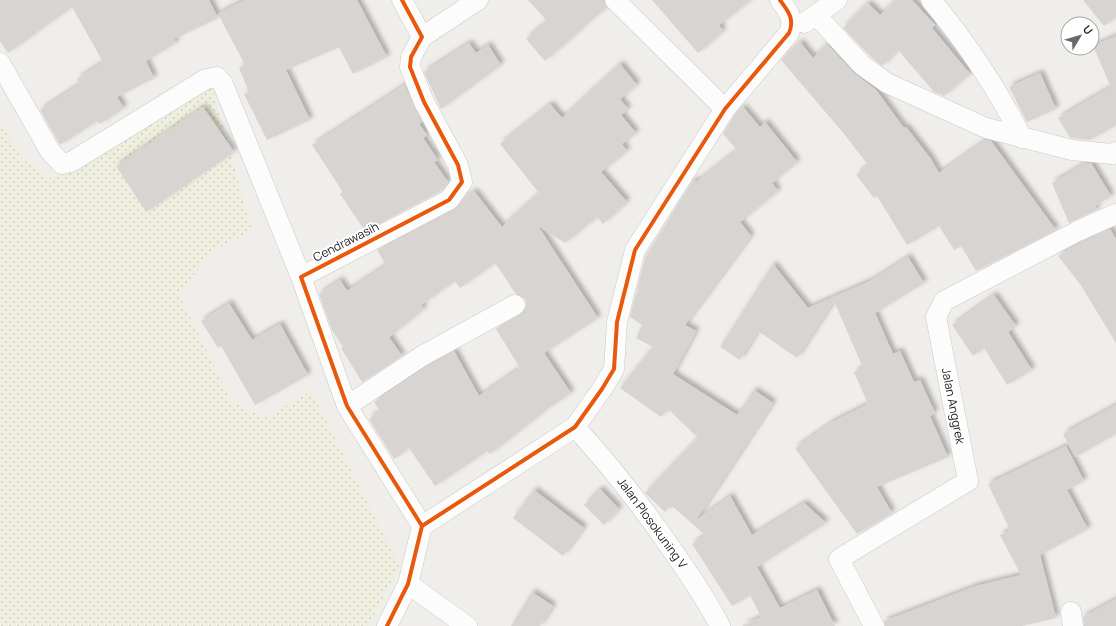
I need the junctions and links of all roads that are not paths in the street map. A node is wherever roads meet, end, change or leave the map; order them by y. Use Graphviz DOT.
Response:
graph roads {
  1 [pos="402,0"];
  2 [pos="478,0"];
  3 [pos="614,0"];
  4 [pos="780,0"];
  5 [pos="837,0"];
  6 [pos="931,0"];
  7 [pos="816,15"];
  8 [pos="789,33"];
  9 [pos="422,37"];
  10 [pos="0,63"];
  11 [pos="725,109"];
  12 [pos="1022,138"];
  13 [pos="1115,158"];
  14 [pos="1116,214"];
  15 [pos="301,277"];
  16 [pos="515,305"];
  17 [pos="346,406"];
  18 [pos="575,427"];
  19 [pos="422,526"];
  20 [pos="408,584"];
  21 [pos="387,626"];
  22 [pos="467,626"];
  23 [pos="720,626"];
  24 [pos="874,626"];
  1 -- 9 [label="street"];
  2 -- 9 [label="street"];
  3 -- 11 [label="street"];
  4 -- 8 [label="street"];
  5 -- 7 [label="street"];
  6 -- 12 [label="street"];
  7 -- 8 [label="street"];
  7 -- 12 [label="street"];
  8 -- 11 [label="street"];
  9 -- 15 [label="street, Cendrawasih"];
  10 -- 15 [label="street"];
  11 -- 18 [label="street"];
  12 -- 13 [label="street"];
  14 -- 24 [label="street, Jalan Anggrek"];
  15 -- 17 [label="street"];
  16 -- 17 [label="street"];
  17 -- 19 [label="street"];
  18 -- 19 [label="street"];
  18 -- 23 [label="street, Jalan Plosokuning V"];
  19 -- 20 [label="street"];
  20 -- 21 [label="street"];
  20 -- 22 [label="street"];
}
